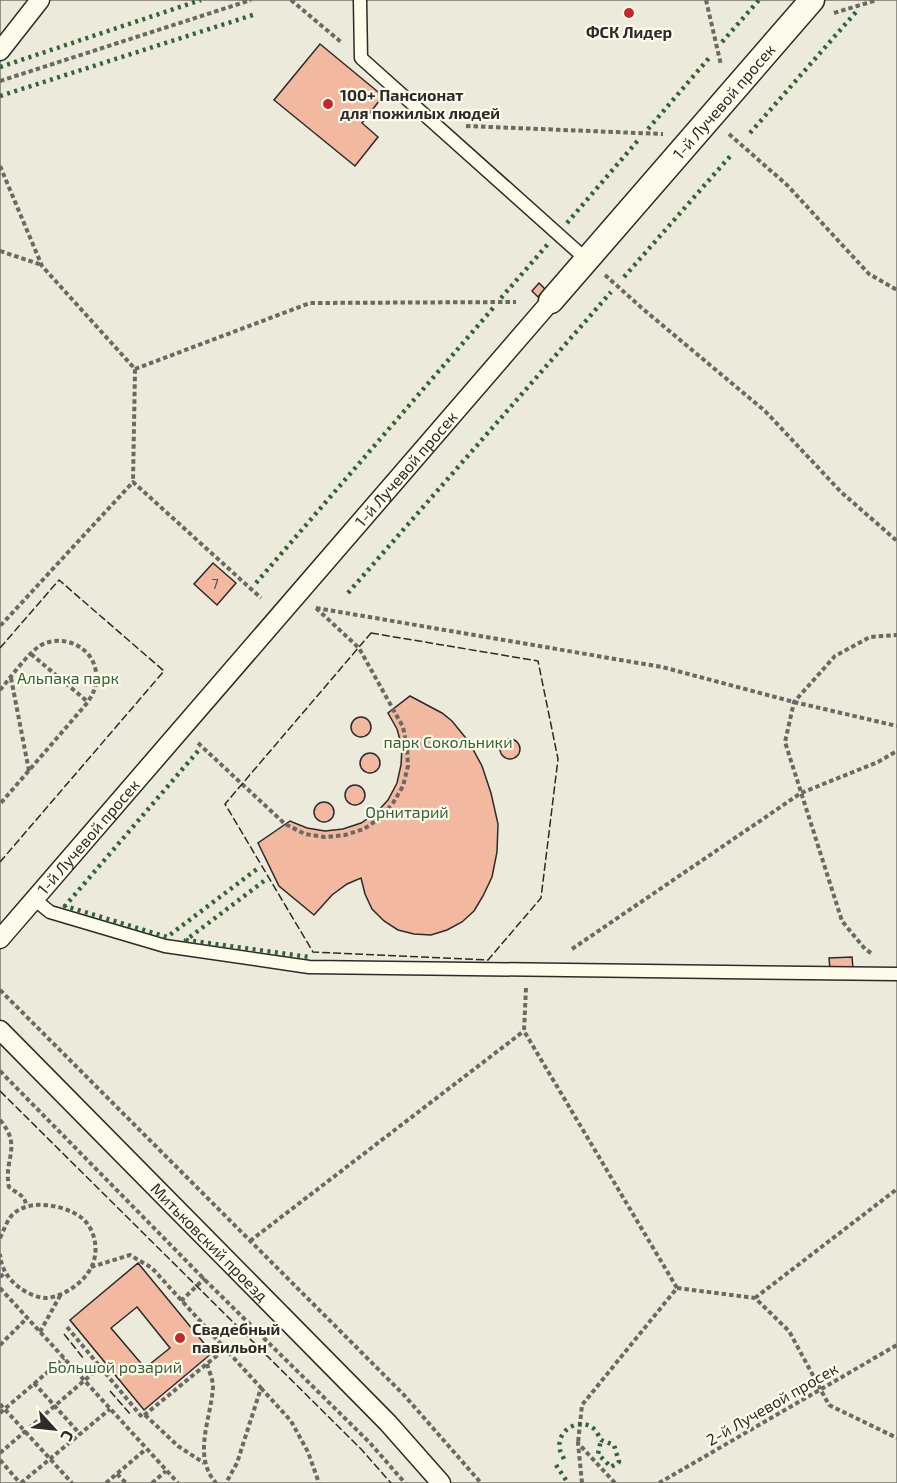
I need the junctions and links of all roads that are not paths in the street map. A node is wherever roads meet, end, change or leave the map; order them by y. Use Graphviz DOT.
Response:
graph roads {
  1 [pos="40,0"];
  2 [pos="360,0"];
  3 [pos="821,7"];
  4 [pos="0,51"];
  5 [pos="587,260"];
  6 [pos="551,301"];
  7 [pos="34,899"];
  8 [pos="0,939"];
  9 [pos="897,974"];
  10 [pos="0,1030"];
  11 [pos="441,1483"];
  1 -- 4 [label="street"];
  2 -- 5 [label="lane"];
  3 -- 5 [label="street, 1-й Лучевой просек"];
  5 -- 6 [label="street, 1-й Лучевой просек"];
  6 -- 7 [label="street, 1-й Лучевой просек"];
  7 -- 8 [label="street, 1-й Лучевой просек"];
  7 -- 9 [label="lane"];
  10 -- 11 [label="street, Митьковский проезд"];
}
